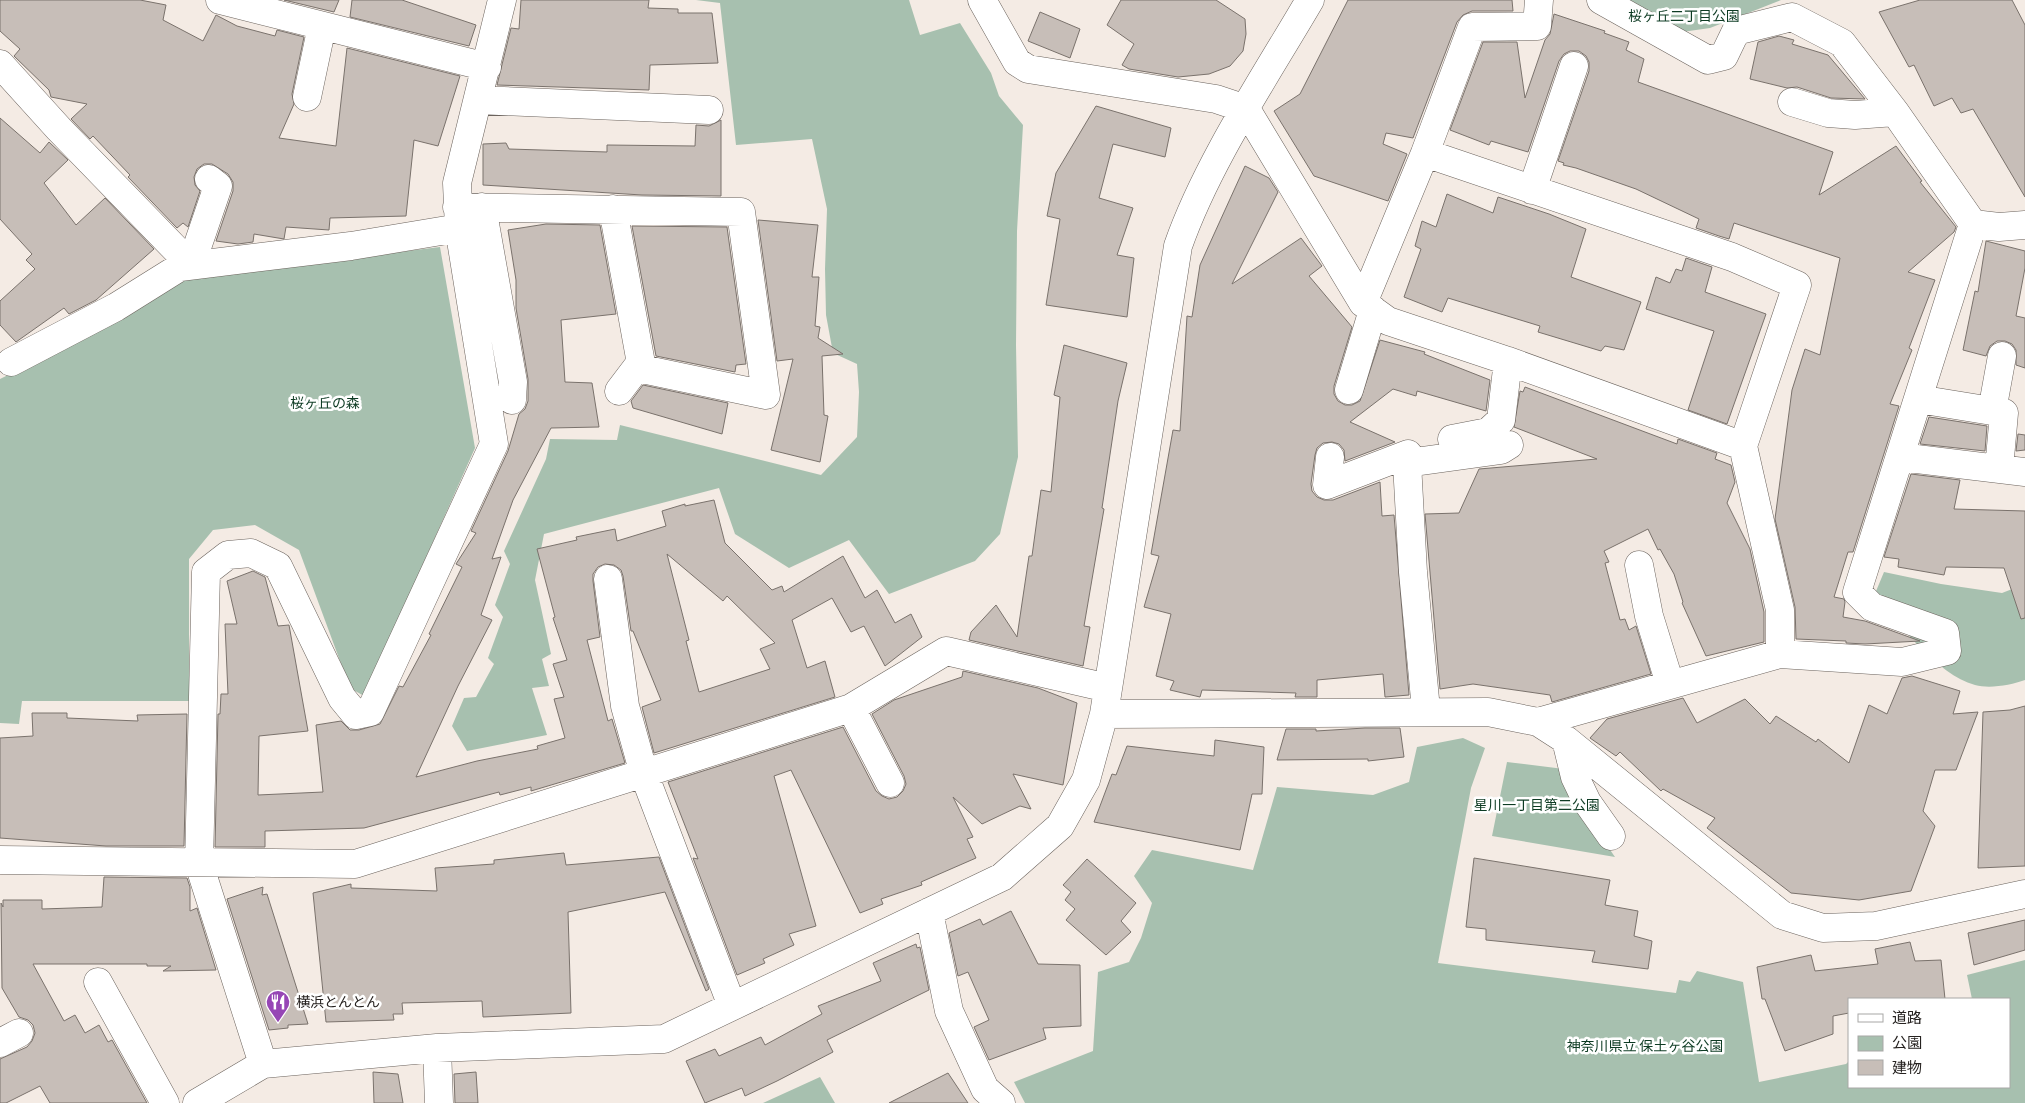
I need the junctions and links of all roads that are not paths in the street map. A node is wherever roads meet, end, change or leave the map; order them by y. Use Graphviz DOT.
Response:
graph roads {
  1 [pos="220,0"];
  2 [pos="502,0"];
  3 [pos="982,0"];
  4 [pos="1310,0"];
  5 [pos="1539,0"];
  6 [pos="1601,0"];
  7 [pos="322,26"];
  8 [pos="0,66"];
  9 [pos="1574,66"];
  10 [pos="487,67"];
  11 [pos="307,97"];
  12 [pos="478,100"];
  13 [pos="1792,102"];
  14 [pos="1246,109"];
  15 [pos="709,110"];
  16 [pos="1895,112"];
  17 [pos="1425,153"];
  18 [pos="208,179"];
  19 [pos="1532,190"];
  20 [pos="613,209"];
  21 [pos="466,214"];
  22 [pos="1973,224"];
  23 [pos="2025,225"];
  24 [pos="191,265"];
  25 [pos="1368,307"];
  26 [pos="2002,356"];
  27 [pos="1508,361"];
  28 [pos="11,362"];
  29 [pos="641,362"];
  30 [pos="1349,390"];
  31 [pos="619,391"];
  32 [pos="1918,399"];
  33 [pos="512,400"];
  34 [pos="2004,413"];
  35 [pos="1509,445"];
  36 [pos="1743,446"];
  37 [pos="1330,457"];
  38 [pos="1900,457"];
  39 [pos="1408,459"];
  40 [pos="2012,471"];
  41 [pos="1639,565"];
  42 [pos="608,579"];
  43 [pos="1780,654"];
  44 [pos="1670,684"];
  45 [pos="1106,701"];
  46 [pos="851,708"];
  47 [pos="1426,710"];
  48 [pos="1538,722"];
  49 [pos="1566,740"];
  50 [pos="644,774"];
  51 [pos="890,783"];
  52 [pos="1611,836"];
  53 [pos="0,860"];
  54 [pos="199,864"];
  55 [pos="2025,894"];
  56 [pos="930,912"];
  57 [pos="98,982"];
  58 [pos="732,1006"];
  59 [pos="437,1048"];
  60 [pos="263,1064"];
  61 [pos="165,1103"];
  62 [pos="197,1103"];
  63 [pos="439,1103"];
  64 [pos="1001,1103"];
  1 -- 7 [label="street"];
  2 -- 10 [label="street"];
  3 -- 14 [label="street"];
  4 -- 14 [label="street"];
  5 -- 17 [label="street"];
  6 -- 16 [label="street"];
  7 -- 10 [label="street"];
  7 -- 11 [label="street"];
  8 -- 24 [label="street"];
  9 -- 19 [label="street"];
  10 -- 12 [label="street"];
  12 -- 15 [label="street"];
  12 -- 21 [label="street"];
  13 -- 16 [label="street"];
  14 -- 25 [label="street"];
  14 -- 45 [label="street"];
  16 -- 22 [label="street"];
  17 -- 19 [label="street"];
  17 -- 25 [label="street"];
  18 -- 24 [label="street"];
  19 -- 36 [label="street"];
  20 -- 21 [label="street"];
  20 -- 29 [label="street"];
  20 -- 29 [label="street"];
  21 -- 24 [label="street"];
  21 -- 33 [label="street"];
  21 -- 54 [label="street"];
  22 -- 23 [label="street"];
  22 -- 32 [label="street"];
  24 -- 28 [label="street"];
  25 -- 27 [label="street"];
  25 -- 30 [label="street"];
  26 -- 32 [label="street"];
  27 -- 36 [label="street"];
  27 -- 39 [label="street"];
  29 -- 31 [label="street"];
  32 -- 38 [label="street"];
  34 -- 40 [label="street"];
  35 -- 39 [label="street"];
  36 -- 43 [label="street"];
  37 -- 39 [label="street"];
  38 -- 40 [label="street"];
  38 -- 43 [label="street"];
  39 -- 47 [label="street"];
  41 -- 44 [label="street"];
  42 -- 50 [label="street"];
  43 -- 44 [label="street"];
  44 -- 48 [label="street"];
  45 -- 46 [label="street"];
  45 -- 47 [label="street"];
  45 -- 56 [label="street"];
  46 -- 50 [label="street"];
  46 -- 51 [label="street"];
  47 -- 48 [label="street"];
  48 -- 49 [label="street"];
  49 -- 52 [label="street"];
  49 -- 55 [label="street"];
  50 -- 54 [label="street"];
  50 -- 58 [label="street"];
  53 -- 54 [label="street"];
  54 -- 60 [label="street"];
  56 -- 58 [label="street"];
  56 -- 64 [label="street"];
  57 -- 61 [label="street"];
  58 -- 59 [label="street"];
  59 -- 60 [label="street"];
  59 -- 63 [label="street"];
  60 -- 62 [label="street"];
}
